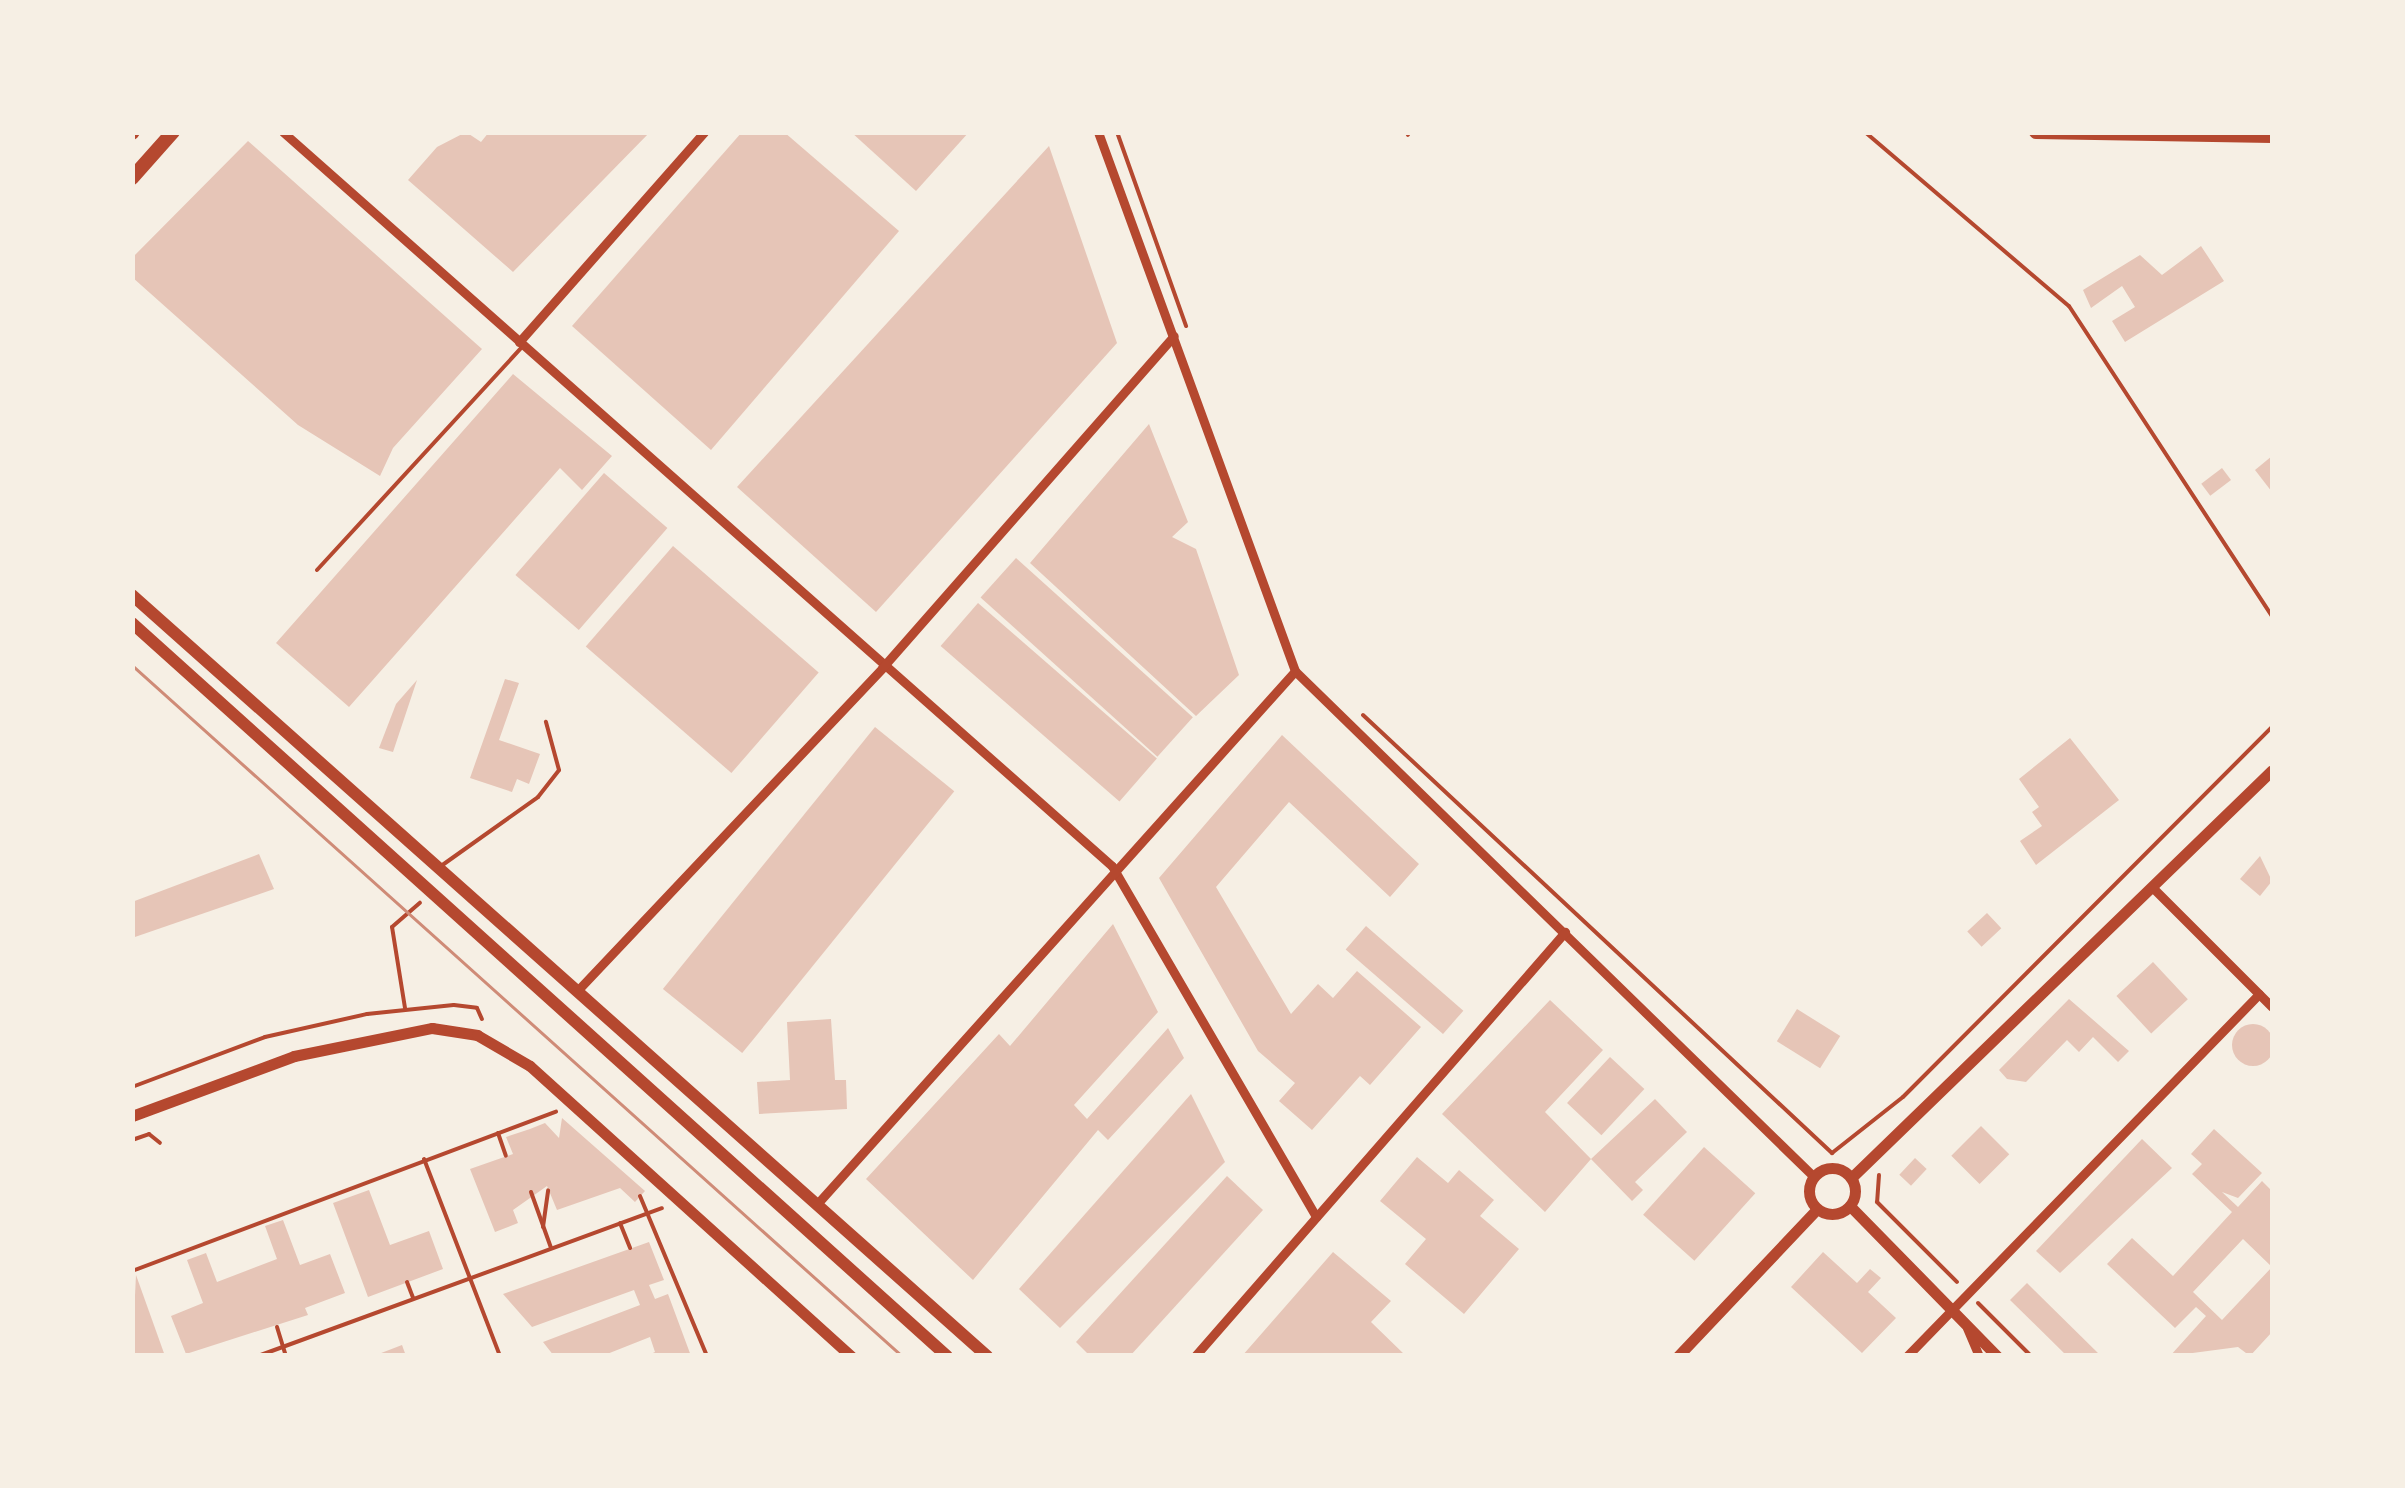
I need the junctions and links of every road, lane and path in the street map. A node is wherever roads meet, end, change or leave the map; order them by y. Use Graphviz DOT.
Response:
graph roads {
  1 [pos="173,132"];
  2 [pos="283,132"];
  3 [pos="704,132"];
  4 [pos="1098,132"];
  5 [pos="1118,132"];
  6 [pos="1866,132"];
  7 [pos="2036,132"];
  8 [pos="2272,136"];
  9 [pos="132,178"];
  10 [pos="1189,333"];
  11 [pos="1174,336"];
  12 [pos="521,344"];
  13 [pos="317,570"];
  14 [pos="132,595"];
  15 [pos="2272,616"];
  16 [pos="132,622"];
  17 [pos="882,668"];
  18 [pos="1295,670"];
  19 [pos="1349,702"];
  20 [pos="546,722"];
  21 [pos="2272,728"];
  22 [pos="2272,770"];
  23 [pos="1112,866"];
  24 [pos="438,868"];
  25 [pos="2153,888"];
  26 [pos="422,901"];
  27 [pos="1565,932"];
  28 [pos="577,991"];
  29 [pos="2259,994"];
  30 [pos="404,1008"];
  31 [pos="2272,1008"];
  32 [pos="483,1017"];
  33 [pos="132,1087"];
  34 [pos="548,1104"];
  35 [pos="132,1116"];
  36 [pos="150,1124"];
  37 [pos="132,1131"];
  38 [pos="498,1133"];
  39 [pos="132,1140"];
  40 [pos="160,1143"];
  41 [pos="1849,1146"];
  42 [pos="506,1156"];
  43 [pos="424,1159"];
  44 [pos="1867,1162"];
  45 [pos="1814,1177"];
  46 [pos="1851,1178"];
  47 [pos="548,1190"];
  48 [pos="531,1192"];
  49 [pos="640,1196"];
  50 [pos="817,1204"];
  51 [pos="1850,1206"];
  52 [pos="1817,1208"];
  53 [pos="653,1212"];
  54 [pos="1316,1217"];
  55 [pos="620,1223"];
  56 [pos="543,1226"];
  57 [pos="551,1248"];
  58 [pos="630,1248"];
  59 [pos="132,1271"];
  60 [pos="470,1278"];
  61 [pos="408,1282"];
  62 [pos="1969,1294"];
  63 [pos="414,1298"];
  64 [pos="1953,1310"];
  65 [pos="1966,1326"];
  66 [pos="276,1328"];
  67 [pos="282,1346"];
  68 [pos="258,1356"];
  69 [pos="286,1356"];
  70 [pos="500,1356"];
  71 [pos="708,1356"];
  72 [pos="851,1356"];
  73 [pos="947,1356"];
  74 [pos="988,1356"];
  75 [pos="1195,1356"];
  76 [pos="1678,1356"];
  77 [pos="1907,1356"];
  78 [pos="1980,1356"];
  79 [pos="1997,1356"];
  80 [pos="2031,1356"];
  1 -- 9 [label="main road"];
  2 -- 12 [label="street"];
  3 -- 12 [label="street"];
  4 -- 11 [label="street"];
  5 -- 10 [label="path"];
  6 -- 15 [label="path"];
  7 -- 8 [label="main road"];
  11 -- 17 [label="street"];
  11 -- 18 [label="street"];
  12 -- 13 [label="lane"];
  12 -- 17 [label="street"];
  14 -- 24 [label="main road"];
  16 -- 73 [label="main road"];
  17 -- 23 [label="street"];
  17 -- 28 [label="street"];
  18 -- 23 [label="street"];
  18 -- 27 [label="street"];
  19 -- 41 [label="path"];
  20 -- 24 [label="lane"];
  21 -- 41 [label="path"];
  22 -- 25 [label="street"];
  23 -- 50 [label="street"];
  23 -- 54 [label="street"];
  24 -- 28 [label="main road"];
  25 -- 29 [label="street"];
  25 -- 44 [label="street"];
  26 -- 30 [label="path"];
  27 -- 45 [label="street"];
  27 -- 54 [label="street"];
  28 -- 50 [label="main road"];
  29 -- 31 [label="street"];
  29 -- 62 [label="street"];
  30 -- 32 [label="path"];
  30 -- 33 [label="path"];
  34 -- 38 [label="path"];
  35 -- 72 [label="street"];
  36 -- 37 [label="path"];
  38 -- 42 [label="path"];
  38 -- 43 [label="path"];
  39 -- 40 [label="path"];
  41 -- 44 [label="path"];
  43 -- 59 [label="path"];
  43 -- 60 [label="path"];
  44 -- 46 [label="street"];
  44 -- 62 [label="path"];
  45 -- 46 [label="street"];
  45 -- 52 [label="street"];
  46 -- 51 [label="street"];
  47 -- 56 [label="path"];
  48 -- 56 [label="path"];
  49 -- 53 [label="path"];
  50 -- 74 [label="main road"];
  51 -- 52 [label="street"];
  51 -- 64 [label="street"];
  52 -- 76 [label="street"];
  53 -- 55 [label="path"];
  53 -- 71 [label="path"];
  54 -- 75 [label="street"];
  55 -- 57 [label="path"];
  55 -- 58 [label="path"];
  56 -- 57 [label="path"];
  57 -- 60 [label="path"];
  60 -- 63 [label="path"];
  60 -- 70 [label="path"];
  61 -- 63 [label="path"];
  62 -- 64 [label="street"];
  62 -- 80 [label="path"];
  63 -- 67 [label="path"];
  64 -- 65 [label="street"];
  64 -- 77 [label="street"];
  65 -- 78 [label="street"];
  65 -- 79 [label="street"];
  66 -- 67 [label="path"];
  67 -- 68 [label="path"];
  67 -- 69 [label="path"];
}
